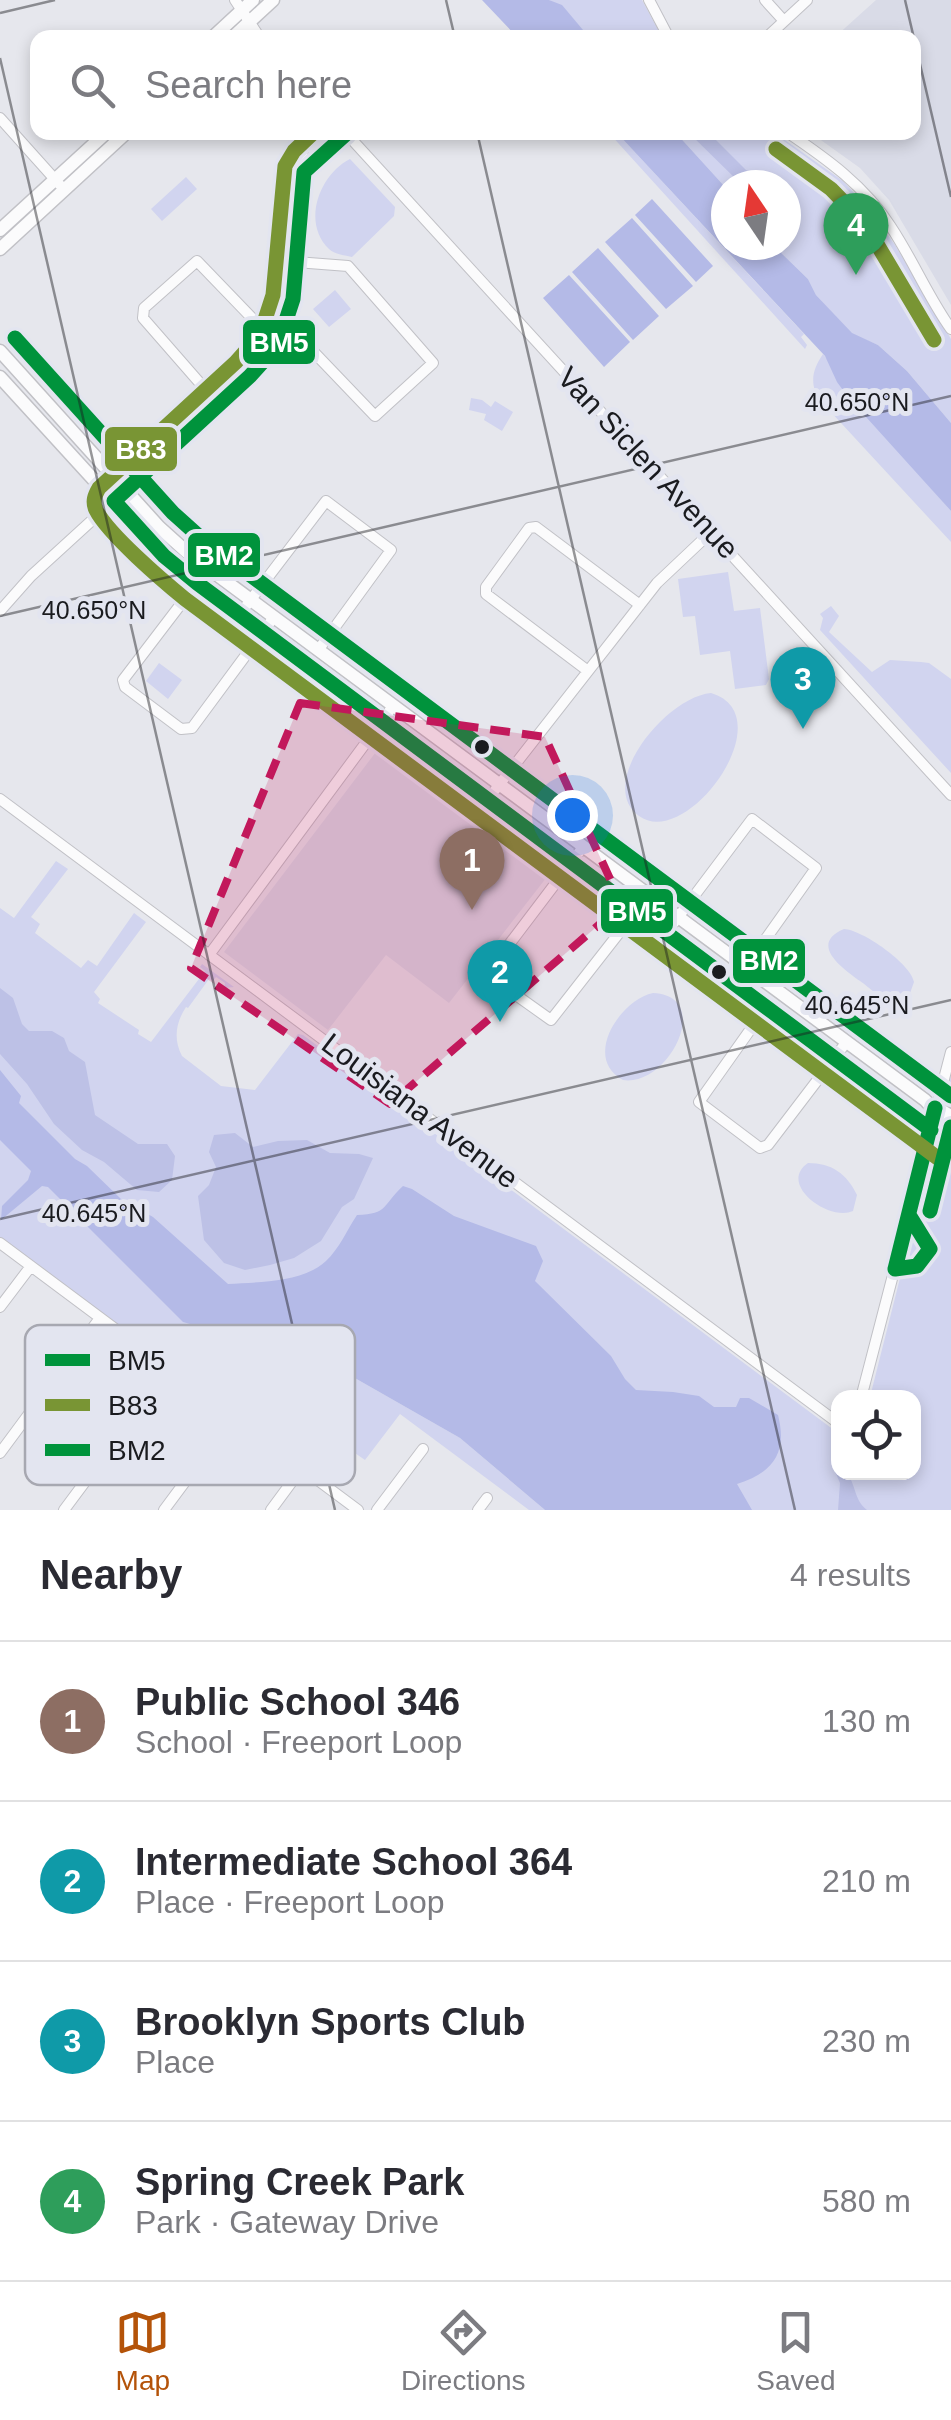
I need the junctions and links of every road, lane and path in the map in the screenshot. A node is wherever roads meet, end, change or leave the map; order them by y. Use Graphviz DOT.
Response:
graph roads {
  1 [pos="253,0"];
  2 [pos="273,0"];
  3 [pos="649,0"];
  4 [pos="765,0"];
  5 [pos="807,0"];
  6 [pos="241,11"];
  7 [pos="784,21"];
  8 [pos="221,30"];
  9 [pos="665,30"];
  10 [pos="774,30"];
  11 [pos="0,118"];
  12 [pos="100,140"];
  13 [pos="117,140"];
  14 [pos="304,140"];
  15 [pos="338,140"];
  16 [pos="352,140"];
  17 [pos="798,140"];
  18 [pos="60,184"];
  19 [pos="303,184"];
  20 [pos="0,230"];
  21 [pos="0,249"];
  22 [pos="296,262"];
  23 [pos="951,329"];
  24 [pos="281,339"];
  25 [pos="0,351"];
  26 [pos="0,377"];
  27 [pos="218,405"];
  28 [pos="126,491"];
  29 [pos="114,501"];
  30 [pos="712,532"];
  31 [pos="196,583"];
  32 [pos="251,600"];
  33 [pos="640,605"];
  34 [pos="0,611"];
  35 [pos="240,614"];
  36 [pos="274,616"];
  37 [pos="263,631"];
  38 [pos="320,649"];
  39 [pos="588,671"];
  40 [pos="393,706"];
  41 [pos="384,722"];
  42 [pos="500,783"];
  43 [pos="951,795"];
  44 [pos="0,799"];
  45 [pos="488,799"];
  46 [pos="583,847"];
  47 [pos="572,862"];
  48 [pos="637,910"];
  49 [pos="678,917"];
  50 [pos="667,932"];
  51 [pos="209,955"];
  52 [pos="745,968"];
  53 [pos="767,1006"];
  54 [pos="846,1044"];
  55 [pos="951,1052"];
  56 [pos="835,1057"];
  57 [pos="934,1108"];
  58 [pos="951,1118"];
  59 [pos="951,1128"];
  60 [pos="931,1130"];
  61 [pos="951,1143"];
  62 [pos="0,1243"];
  63 [pos="31,1266"];
  64 [pos="0,1307"];
  65 [pos="100,1318"];
  66 [pos="95,1325"];
  67 [pos="109,1325"];
  68 [pos="863,1390"];
  69 [pos="831,1418"];
  70 [pos="25,1419"];
  71 [pos="423,1450"];
  72 [pos="0,1453"];
  73 [pos="82,1485"];
  74 [pos="183,1485"];
  75 [pos="289,1485"];
  76 [pos="325,1485"];
  77 [pos="487,1498"];
  78 [pos="64,1510"];
  79 [pos="164,1510"];
  80 [pos="271,1510"];
  81 [pos="358,1510"];
  82 [pos="377,1510"];
  83 [pos="478,1510"];
  1 -- 6 [label="main road"];
  2 -- 6 [label="main road"];
  3 -- 9 [label="street"];
  4 -- 7 [label="street"];
  5 -- 7 [label="street"];
  6 -- 8 [label="main road"];
  7 -- 10 [label="street"];
  11 -- 18 [label="street"];
  12 -- 18 [label="main road"];
  13 -- 18 [label="main road"];
  14 -- 19 [label="street"];
  15 -- 19 [label="street"];
  16 -- 30 [label="street, Van Siclen Avenue"];
  17 -- 23 [label="street"];
  18 -- 20 [label="main road"];
  18 -- 21 [label="main road"];
  19 -- 22 [label="street"];
  22 -- 24 [label="street"];
  22 -- 24 [label="street"];
  24 -- 27 [label="street"];
  24 -- 27 [label="street"];
  25 -- 28 [label="main road"];
  26 -- 29 [label="main road"];
  27 -- 28 [label="street"];
  28 -- 29 [label="street"];
  28 -- 32 [label="main road"];
  29 -- 31 [label="main road"];
  29 -- 34 [label="street"];
  30 -- 33 [label="street"];
  30 -- 43 [label="street, Van Siclen Avenue"];
  31 -- 35 [label="main road"];
  31 -- 37 [label="street"];
  32 -- 35 [label="street"];
  32 -- 36 [label="main road"];
  32 -- 38 [label="street"];
  33 -- 39 [label="street"];
  33 -- 39 [label="street"];
  35 -- 37 [label="main road"];
  36 -- 37 [label="street"];
  36 -- 38 [label="main road"];
  37 -- 41 [label="main road"];
  38 -- 40 [label="main road"];
  39 -- 42 [label="street"];
  40 -- 41 [label="street"];
  40 -- 42 [label="main road"];
  41 -- 45 [label="main road"];
  41 -- 51 [label="street"];
  42 -- 45 [label="street"];
  42 -- 46 [label="main road"];
  44 -- 51 [label="street, Louisiana Avenue"];
  45 -- 47 [label="main road"];
  46 -- 47 [label="street"];
  46 -- 49 [label="main road"];
  47 -- 48 [label="main road"];
  47 -- 48 [label="street"];
  48 -- 50 [label="main road"];
  49 -- 50 [label="street"];
  49 -- 52 [label="main road"];
  49 -- 52 [label="street"];
  50 -- 53 [label="main road"];
  51 -- 69 [label="street, Louisiana Avenue"];
  52 -- 54 [label="main road"];
  53 -- 56 [label="main road"];
  53 -- 56 [label="street"];
  54 -- 56 [label="street"];
  54 -- 57 [label="main road"];
  55 -- 57 [label="street"];
  56 -- 60 [label="main road"];
  57 -- 58 [label="highway"];
  57 -- 59 [label="main road"];
  57 -- 60 [label="street"];
  60 -- 61 [label="main road"];
  60 -- 68 [label="street"];
  62 -- 63 [label="street"];
  63 -- 64 [label="street"];
  63 -- 65 [label="street"];
  65 -- 66 [label="street"];
  65 -- 67 [label="street"];
  70 -- 72 [label="street"];
  71 -- 82 [label="street"];
  73 -- 78 [label="street"];
  74 -- 79 [label="street"];
  75 -- 80 [label="street"];
  76 -- 81 [label="street"];
  77 -- 83 [label="street"];
}
